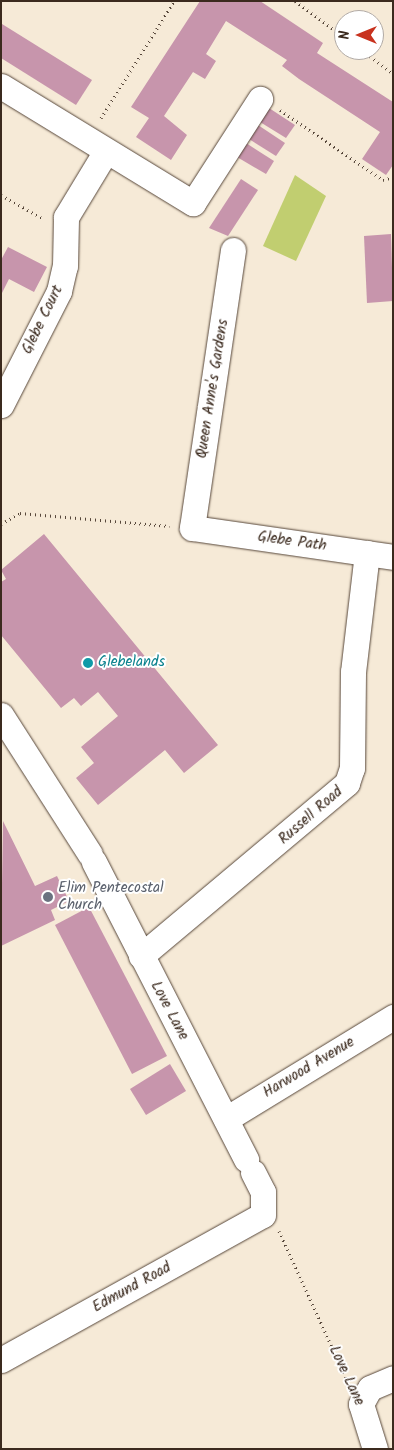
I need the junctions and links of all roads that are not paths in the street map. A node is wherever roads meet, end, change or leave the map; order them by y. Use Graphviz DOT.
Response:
graph roads {
  1 [pos="1,86"];
  2 [pos="260,99"];
  3 [pos="96,146"];
  4 [pos="233,250"];
  5 [pos="1,405"];
  6 [pos="192,528"];
  7 [pos="367,553"];
  8 [pos="393,557"];
  9 [pos="1,715"];
  10 [pos="141,956"];
  11 [pos="393,1017"];
  12 [pos="226,1119"];
  13 [pos="263,1215"];
  14 [pos="1,1360"];
  15 [pos="393,1378"];
  16 [pos="376,1449"];
  1 -- 3 [label="street"];
  2 -- 3 [label="street"];
  3 -- 5 [label="street, Glebe Court"];
  4 -- 6 [label="street, Queen Anne's Gardens"];
  6 -- 7 [label="street, Glebe Path"];
  7 -- 8 [label="street, Glebe Path"];
  7 -- 10 [label="street, Russell Road"];
  9 -- 10 [label="street, Love Lane"];
  10 -- 12 [label="street, Love Lane"];
  11 -- 12 [label="street, Harwood Avenue"];
  12 -- 13 [label="street, Love Lane"];
  13 -- 14 [label="street, Edmund Road"];
  15 -- 16 [label="street, Love Lane"];
}
